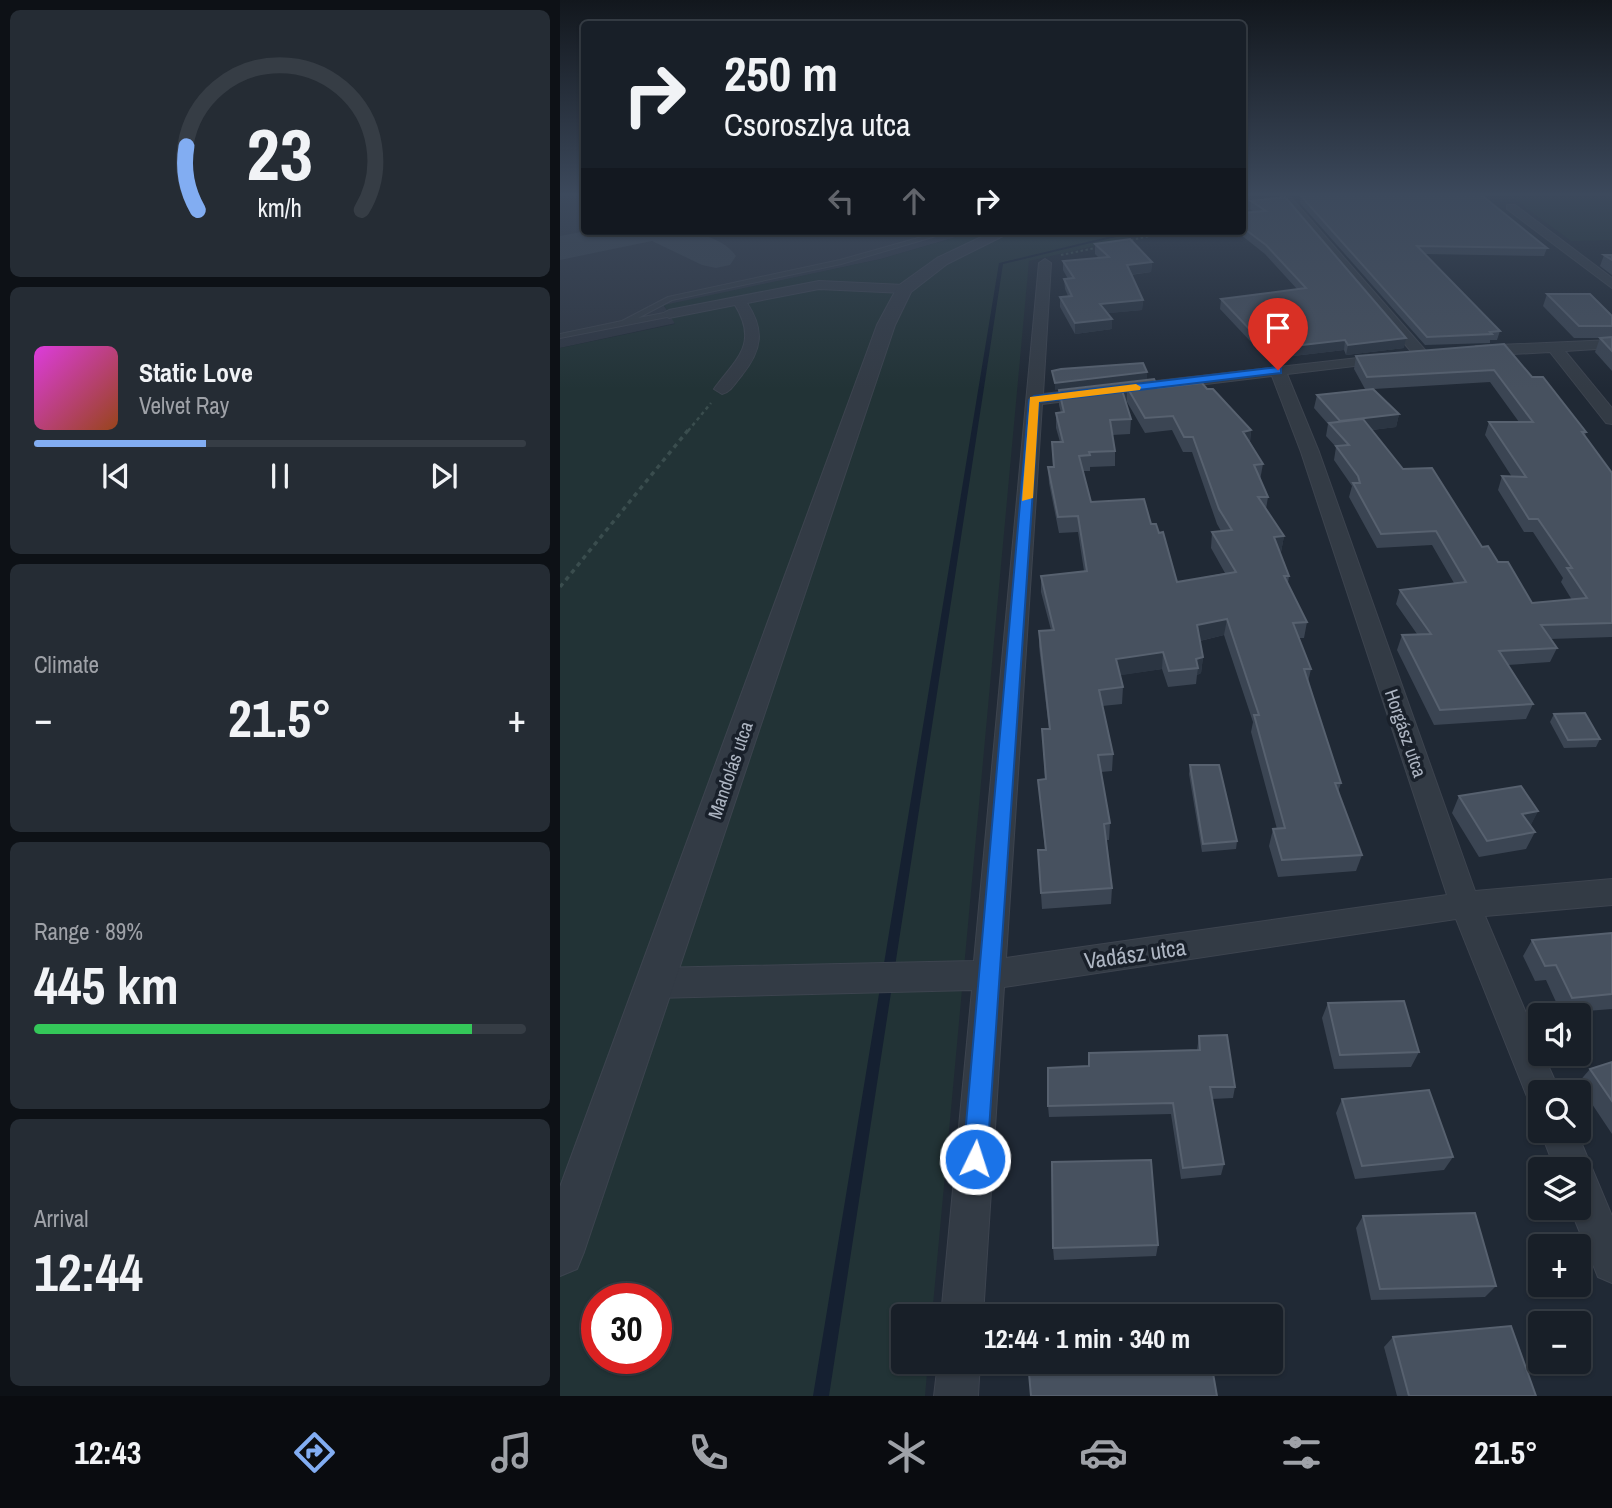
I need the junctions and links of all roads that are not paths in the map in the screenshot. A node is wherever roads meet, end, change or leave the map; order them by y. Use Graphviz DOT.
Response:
graph roads {
  1 [pos="851,259"];
  2 [pos="946,259"];
  3 [pos="1341,259"];
  4 [pos="1579,259"];
  5 [pos="1045,262"];
  6 [pos="1612,284"];
  7 [pos="904,289"];
  8 [pos="739,301"];
  9 [pos="669,314"];
  10 [pos="624,323"];
  11 [pos="560,336"];
  12 [pos="1612,344"];
  13 [pos="1554,347"];
  14 [pos="1460,352"];
  15 [pos="1278,370"];
  16 [pos="722,389"];
  17 [pos="1034,400"];
  18 [pos="1612,419"];
  19 [pos="1612,892"];
  20 [pos="1465,905"];
  21 [pos="989,975"];
  22 [pos="655,983"];
  23 [pos="1537,1080"];
  24 [pos="1591,1212"];
  25 [pos="560,1252"];
  26 [pos="1612,1263"];
  27 [pos="963,1304"];
  28 [pos="958,1374"];
  29 [pos="956,1396"];
  1 -- 10 [label="lane"];
  2 -- 7 [label="street"];
  3 -- 15 [label="street"];
  4 -- 6 [label="street"];
  5 -- 17 [label="street"];
  7 -- 8 [label="street"];
  7 -- 22 [label="street, Mandolás utca"];
  8 -- 9 [label="street"];
  8 -- 16 [label="street"];
  9 -- 10 [label="lane"];
  10 -- 11 [label="lane"];
  12 -- 13 [label="street"];
  13 -- 14 [label="street"];
  13 -- 18 [label="street"];
  15 -- 17 [label="street"];
  15 -- 20 [label="street, Horgász utca"];
  17 -- 21 [label="street"];
  19 -- 20 [label="street, Vadász utca"];
  20 -- 21 [label="street, Vadász utca"];
  20 -- 23 [label="street, Horgász utca"];
  21 -- 22 [label="street, Vadász utca"];
  21 -- 27 [label="street"];
  22 -- 25 [label="street, Mandolás utca"];
  24 -- 26 [label="street"];
  28 -- 29 [label="street"];
}
